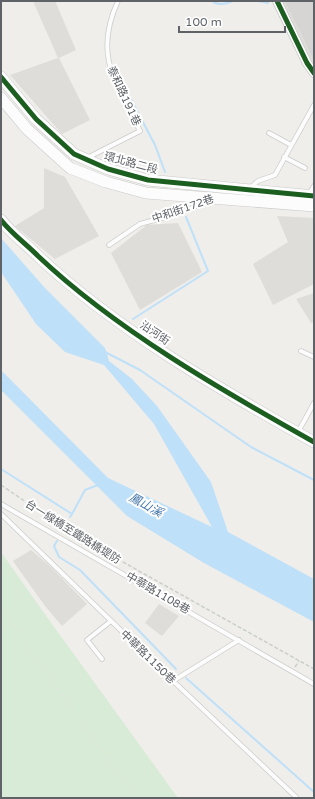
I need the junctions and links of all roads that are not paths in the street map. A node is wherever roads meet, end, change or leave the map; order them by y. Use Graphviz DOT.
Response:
graph roads {
  1 [pos="118,1"];
  2 [pos="276,1"];
  3 [pos="314,73"];
  4 [pos="1,77"];
  5 [pos="1,98"];
  6 [pos="314,105"];
  7 [pos="268,133"];
  8 [pos="291,146"];
  9 [pos="284,157"];
  10 [pos="86,159"];
  11 [pos="305,168"];
  12 [pos="244,190"];
  13 [pos="313,196"];
  14 [pos="216,198"];
  15 [pos="1,220"];
  16 [pos="108,245"];
  17 [pos="301,351"];
  18 [pos="314,357"];
  19 [pos="314,404"];
  20 [pos="298,433"];
  21 [pos="314,442"];
  22 [pos="1,504"];
  23 [pos="1,514"];
  24 [pos="111,621"];
  25 [pos="239,640"];
  26 [pos="102,659"];
  27 [pos="173,681"];
  28 [pos="314,683"];
  29 [pos="296,798"];
  1 -- 10 [label="lane, 泰和路191巷"];
  2 -- 3 [label="street"];
  4 -- 10 [label="street, 環北路二段"];
  5 -- 14 [label="street, 環北路二段"];
  6 -- 8 [label="lane, 中和街172巷"];
  7 -- 8 [label="lane"];
  8 -- 9 [label="lane, 中和街172巷"];
  9 -- 11 [label="lane"];
  9 -- 12 [label="lane, 中和街172巷"];
  10 -- 12 [label="street, 環北路二段"];
  12 -- 13 [label="street, 環北路二段"];
  12 -- 14 [label="lane, 中和街172巷"];
  13 -- 14 [label="street, 環北路二段"];
  14 -- 16 [label="lane, 中和街172巷"];
  15 -- 20 [label="street, 沿河街"];
  17 -- 18 [label="lane"];
  19 -- 20 [label="lane"];
  20 -- 21 [label="street, 沿河街"];
  22 -- 25 [label="lane, 中華路1108巷"];
  23 -- 24 [label="lane, 中華路1150巷"];
  24 -- 26 [label="lane"];
  24 -- 27 [label="lane, 中華路1150巷"];
  25 -- 27 [label="lane"];
  25 -- 28 [label="lane, 中華路1108巷"];
  27 -- 29 [label="lane, 中華路1150巷"];
}
